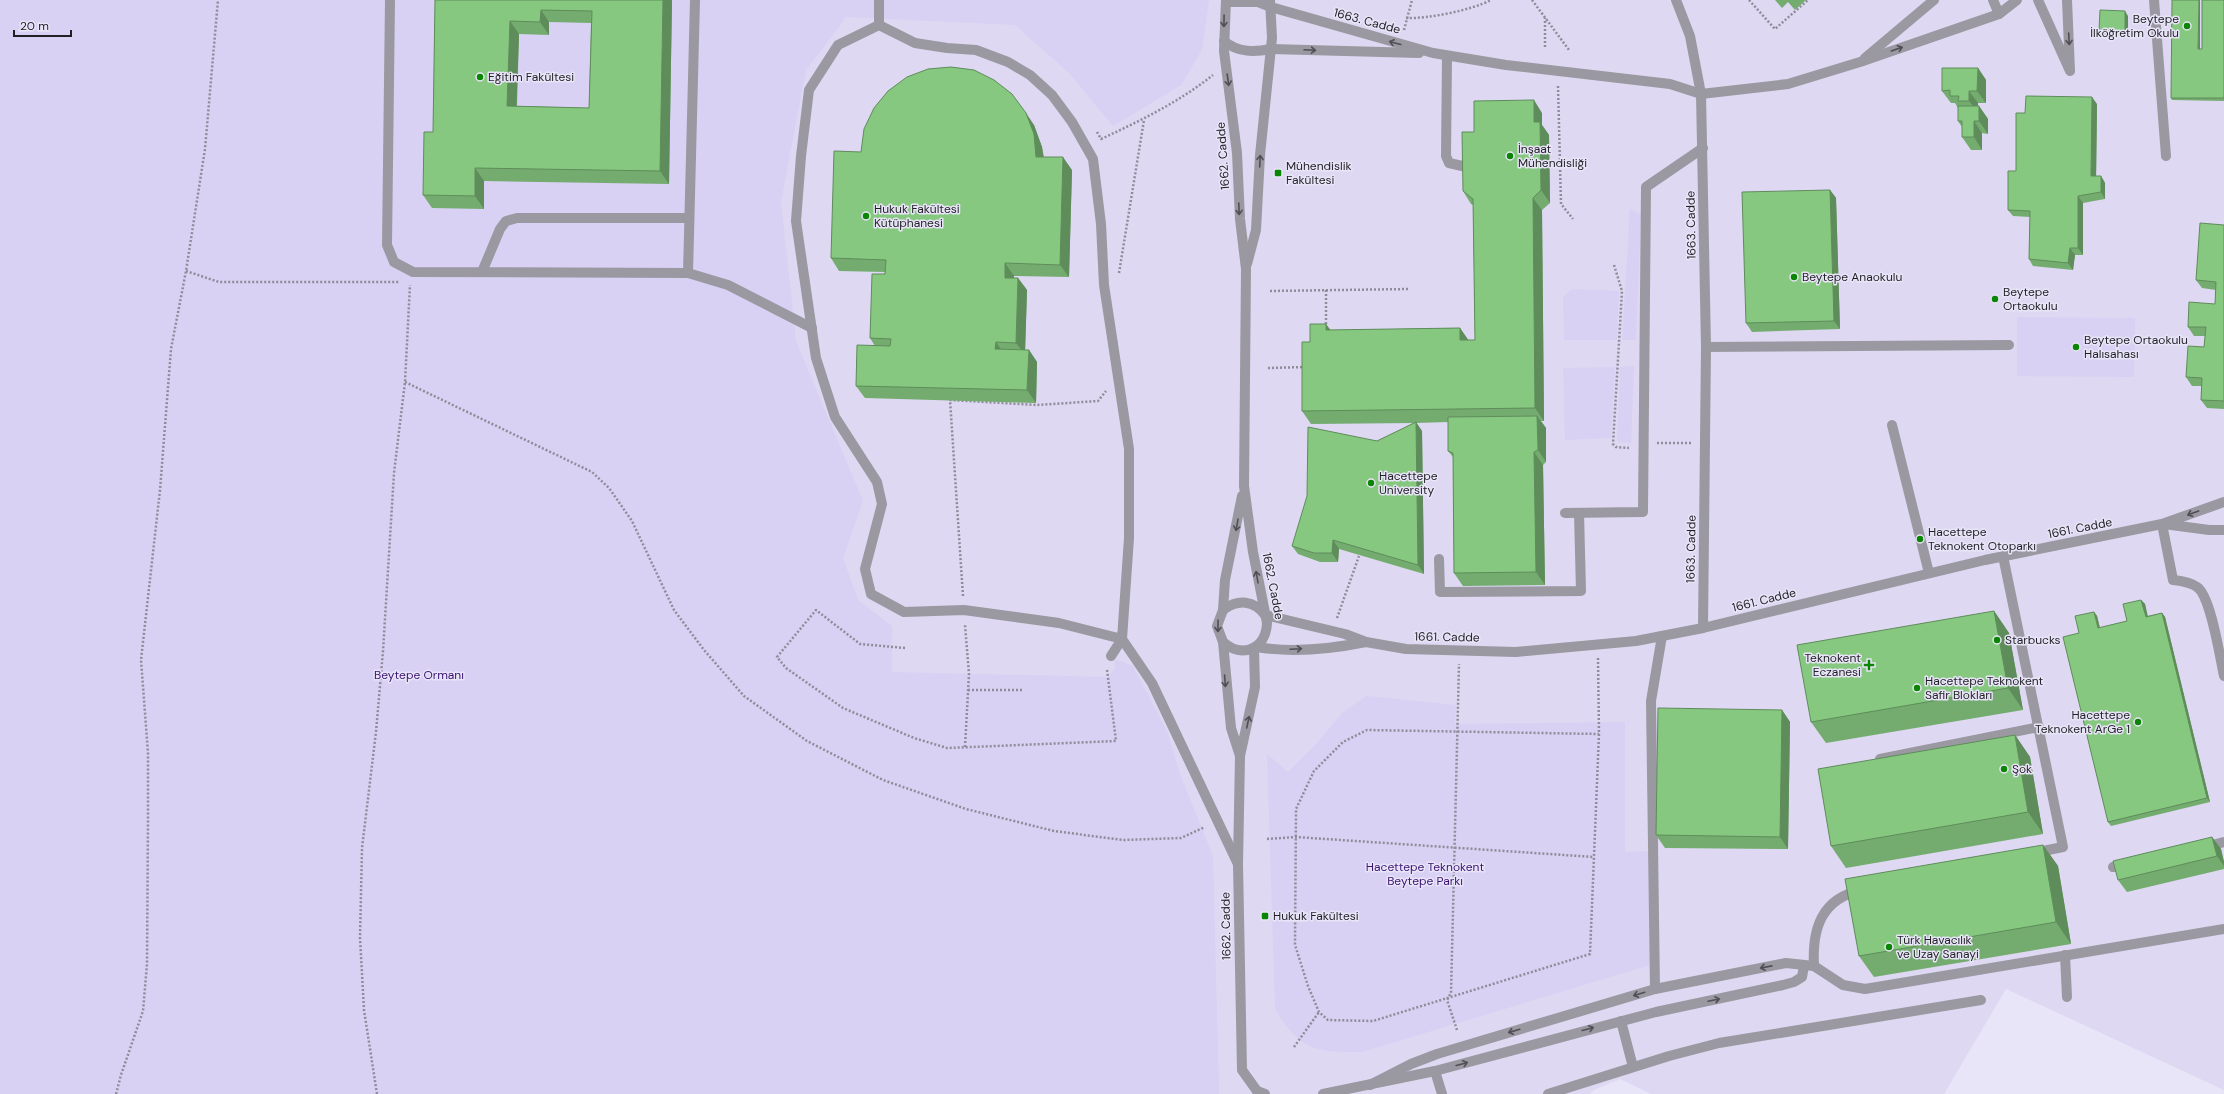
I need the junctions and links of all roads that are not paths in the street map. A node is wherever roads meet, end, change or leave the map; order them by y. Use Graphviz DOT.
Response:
graph roads {
  1 [pos="390,0"];
  2 [pos="695,0"];
  3 [pos="879,0"];
  4 [pos="1676,0"];
  5 [pos="1934,0"];
  6 [pos="1993,0"];
  7 [pos="2017,0"];
  8 [pos="2038,0"];
  9 [pos="2067,0"];
  10 [pos="2154,0"];
  11 [pos="1226,1"];
  12 [pos="1270,3"];
  13 [pos="1999,14"];
  14 [pos="879,25"];
  15 [pos="1224,41"];
  16 [pos="1271,49"];
  17 [pos="1433,53"];
  18 [pos="1447,56"];
  19 [pos="1860,62"];
  20 [pos="1701,94"];
  21 [pos="1703,148"];
  22 [pos="2166,156"];
  23 [pos="1471,168"];
  24 [pos="689,218"];
  25 [pos="1246,268"];
  26 [pos="482,272"];
  27 [pos="688,273"];
  28 [pos="812,328"];
  29 [pos="2009,345"];
  30 [pos="1706,347"];
  31 [pos="1892,426"];
  32 [pos="1244,486"];
  33 [pos="2224,502"];
  34 [pos="1565,513"];
  35 [pos="1579,513"];
  36 [pos="2162,524"];
  37 [pos="2224,530"];
  38 [pos="2003,556"];
  39 [pos="1439,560"];
  40 [pos="1929,573"];
  41 [pos="1223,610"];
  42 [pos="1265,615"];
  43 [pos="1703,628"];
  44 [pos="1662,636"];
  45 [pos="1122,639"];
  46 [pos="1223,642"];
  47 [pos="1366,642"];
  48 [pos="1256,648"];
  49 [pos="1108,659"];
  50 [pos="2224,676"];
  51 [pos="2039,727"];
  52 [pos="1240,756"];
  53 [pos="1868,761"];
  54 [pos="2224,842"];
  55 [pos="2194,849"];
  56 [pos="2025,855"];
  57 [pos="2135,862"];
  58 [pos="1238,864"];
  59 [pos="2113,867"];
  60 [pos="1872,888"];
  61 [pos="2224,929"];
  62 [pos="2065,956"];
  63 [pos="1809,966"];
  64 [pos="1655,989"];
  65 [pos="2068,997"];
  66 [pos="1981,1000"];
  67 [pos="1621,1021"];
  68 [pos="1633,1067"];
  69 [pos="1434,1071"];
  70 [pos="1370,1085"];
  71 [pos="1261,1093"];
  72 [pos="1323,1094"];
  73 [pos="1442,1094"];
  74 [pos="1548,1094"];
  1 -- 26 [label="street"];
  2 -- 24 [label="street"];
  3 -- 14 [label="street"];
  4 -- 20 [label="street"];
  5 -- 19 [label="street"];
  6 -- 13 [label="street"];
  7 -- 13 [label="street"];
  9 -- 8 [label="street, one-way"];
  10 -- 22 [label="street"];
  11 -- 12 [label="street, 1663. Cadde"];
  11 -- 15 [label="street, 1662. Cadde, one-way"];
  12 -- 16 [label="street, 1662. Cadde"];
  17 -- 12 [label="street, 1663. Cadde, one-way"];
  19 -- 13 [label="street, one-way"];
  14 -- 28 [label="street"];
  14 -- 45 [label="street"];
  15 -- 16 [label="street, 1663. Cadde"];
  15 -- 25 [label="street, 1662. Cadde, one-way"];
  16 -- 17 [label="street, 1663. Cadde, one-way"];
  25 -- 16 [label="street, 1662. Cadde, one-way"];
  17 -- 18 [label="street, 1663. Cadde"];
  18 -- 20 [label="street, 1663. Cadde"];
  18 -- 23 [label="street"];
  19 -- 20 [label="street"];
  20 -- 21 [label="street, 1663. Cadde"];
  21 -- 30 [label="street, 1663. Cadde"];
  21 -- 35 [label="street"];
  24 -- 26 [label="street"];
  24 -- 27 [label="street"];
  25 -- 32 [label="street, 1662. Cadde"];
  26 -- 27 [label="street"];
  27 -- 28 [label="street"];
  28 -- 45 [label="street"];
  29 -- 30 [label="street"];
  30 -- 43 [label="street, 1663. Cadde"];
  31 -- 40 [label="street"];
  32 -- 41 [label="street, 1662. Cadde, one-way"];
  42 -- 32 [label="street, 1662. Cadde, one-way"];
  33 -- 36 [label="street, 1661. Cadde, one-way"];
  34 -- 35 [label="street"];
  35 -- 39 [label="street"];
  36 -- 37 [label="street, 1661. Cadde"];
  36 -- 38 [label="street, 1661. Cadde"];
  36 -- 50 [label="street"];
  38 -- 40 [label="street, 1661. Cadde"];
  38 -- 51 [label="street"];
  40 -- 43 [label="street, 1661. Cadde"];
  41 -- 42 [label="street"];
  41 -- 46 [label="street, 1662. Cadde, one-way"];
  42 -- 47 [label="street, 1661. Cadde"];
  42 -- 48 [label="street, 1662. Cadde"];
  43 -- 44 [label="street, 1661. Cadde"];
  44 -- 47 [label="street, 1661. Cadde"];
  44 -- 64 [label="street"];
  45 -- 49 [label="street"];
  45 -- 58 [label="street"];
  46 -- 48 [label="street"];
  46 -- 52 [label="street, 1662. Cadde, one-way"];
  48 -- 47 [label="street, 1661. Cadde, one-way"];
  52 -- 48 [label="street, 1662. Cadde, one-way"];
  51 -- 53 [label="street"];
  51 -- 56 [label="street"];
  52 -- 58 [label="street, 1662. Cadde"];
  54 -- 55 [label="street"];
  57 -- 59 [label="street"];
  58 -- 71 [label="street, 1662. Cadde"];
  60 -- 63 [label="street"];
  61 -- 62 [label="street"];
  62 -- 63 [label="street"];
  62 -- 65 [label="street"];
  63 -- 64 [label="street, one-way"];
  67 -- 63 [label="street, one-way"];
  64 -- 70 [label="street, one-way"];
  66 -- 68 [label="street"];
  67 -- 68 [label="street"];
  69 -- 67 [label="street, one-way"];
  68 -- 74 [label="street"];
  69 -- 70 [label="street"];
  69 -- 73 [label="street"];
  70 -- 72 [label="street"];
}
